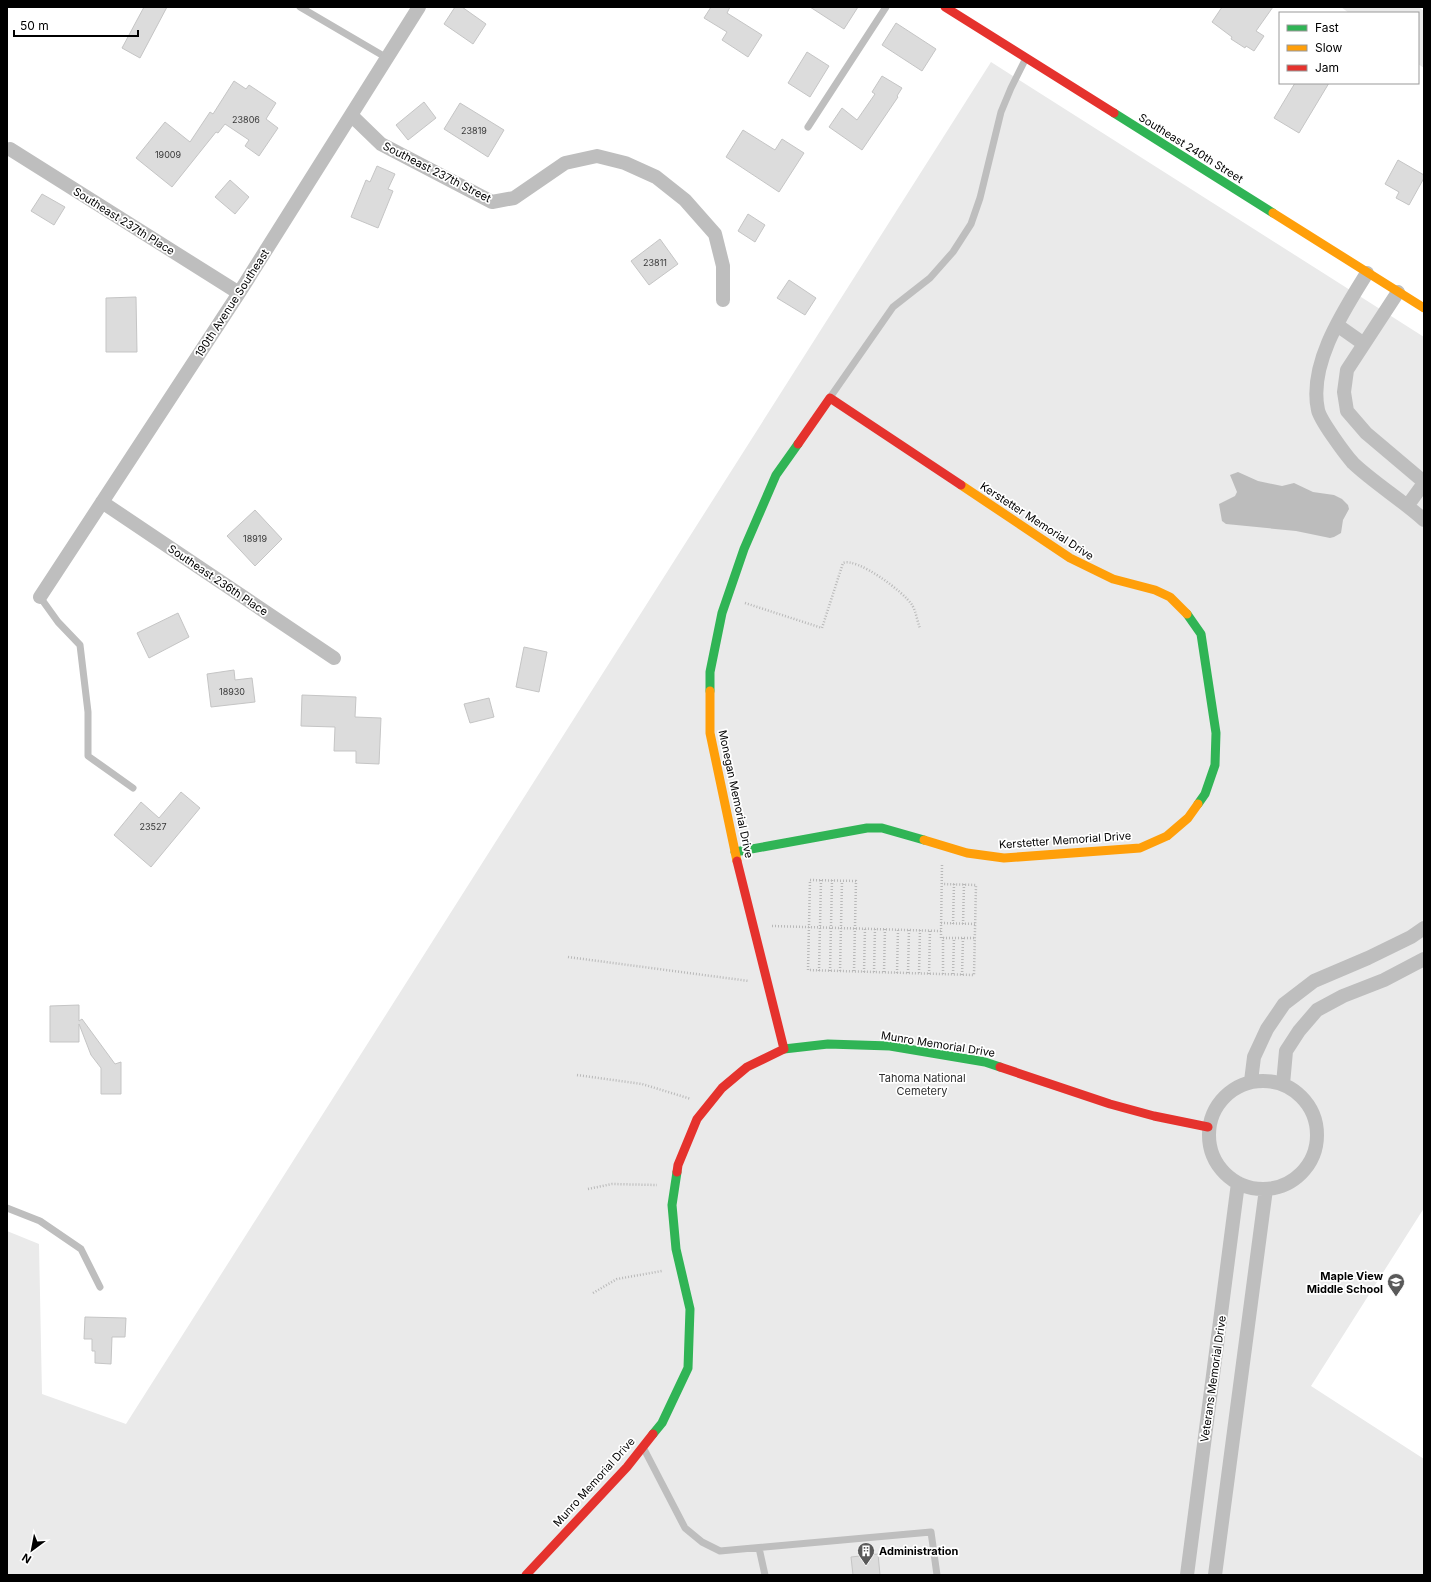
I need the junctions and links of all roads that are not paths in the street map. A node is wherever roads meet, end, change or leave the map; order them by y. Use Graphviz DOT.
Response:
graph roads {
  1 [pos="300,7"];
  2 [pos="419,7"];
  3 [pos="886,7"];
  4 [pos="945,7"];
  5 [pos="960,11"];
  6 [pos="387,58"];
  7 [pos="1026,58"];
  8 [pos="351,115"];
  9 [pos="808,127"];
  10 [pos="10,149"];
  11 [pos="1367,273"];
  12 [pos="1398,292"];
  13 [pos="239,293"];
  14 [pos="723,300"];
  15 [pos="1424,308"];
  16 [pos="1337,325"];
  17 [pos="1364,344"];
  18 [pos="830,398"];
  19 [pos="1424,482"];
  20 [pos="102,502"];
  21 [pos="1408,505"];
  22 [pos="1424,520"];
  23 [pos="40,597"];
  24 [pos="334,658"];
  25 [pos="133,788"];
  26 [pos="735,852"];
  27 [pos="1424,928"];
  28 [pos="1424,959"];
  29 [pos="784,1049"];
  30 [pos="1251,1081"];
  31 [pos="1283,1084"];
  32 [pos="1208,1127"];
  33 [pos="1238,1184"];
  34 [pos="1266,1189"];
  35 [pos="7,1208"];
  36 [pos="100,1287"];
  37 [pos="643,1447"];
  38 [pos="759,1548"];
  39 [pos="526,1575"];
  40 [pos="766,1575"];
  41 [pos="937,1575"];
  42 [pos="1187,1575"];
  43 [pos="1215,1575"];
  1 -- 6 [label="lane"];
  2 -- 6 [label="street, 190th Avenue Southeast"];
  3 -- 9 [label="lane"];
  4 -- 5 [label="street, Southeast 240th Street"];
  5 -- 7 [label="street, Southeast 240th Street"];
  6 -- 8 [label="street, 190th Avenue Southeast"];
  7 -- 11 [label="street, Southeast 240th Street"];
  7 -- 18 [label="lane"];
  8 -- 13 [label="street, 190th Avenue Southeast"];
  8 -- 14 [label="street, Southeast 237th Street"];
  10 -- 13 [label="street, Southeast 237th Place"];
  11 -- 12 [label="street, Southeast 240th Street"];
  11 -- 16 [label="street"];
  12 -- 15 [label="street, Southeast 240th Street"];
  12 -- 17 [label="street"];
  13 -- 20 [label="street, 190th Avenue Southeast"];
  16 -- 17 [label="street"];
  16 -- 21 [label="street"];
  17 -- 19 [label="street"];
  18 -- 26 [label="street, Monegan Memorial Drive"];
  18 -- 26 [label="street, Kerstetter Memorial Drive"];
  19 -- 21 [label="street"];
  20 -- 23 [label="street, 190th Avenue Southeast"];
  20 -- 24 [label="street, Southeast 236th Place"];
  21 -- 22 [label="street"];
  23 -- 25 [label="lane"];
  26 -- 29 [label="street, Monegan Memorial Drive"];
  27 -- 30 [label="street"];
  28 -- 31 [label="street"];
  29 -- 32 [label="street, Munro Memorial Drive"];
  29 -- 37 [label="street, Munro Memorial Drive"];
  30 -- 31 [label="street"];
  30 -- 32 [label="street"];
  31 -- 34 [label="street"];
  32 -- 33 [label="street"];
  33 -- 34 [label="street"];
  33 -- 42 [label="street, Veterans Memorial Drive"];
  34 -- 43 [label="street"];
  35 -- 36 [label="lane"];
  37 -- 38 [label="lane"];
  37 -- 39 [label="street, Munro Memorial Drive"];
  38 -- 40 [label="lane"];
  38 -- 41 [label="lane"];
}
